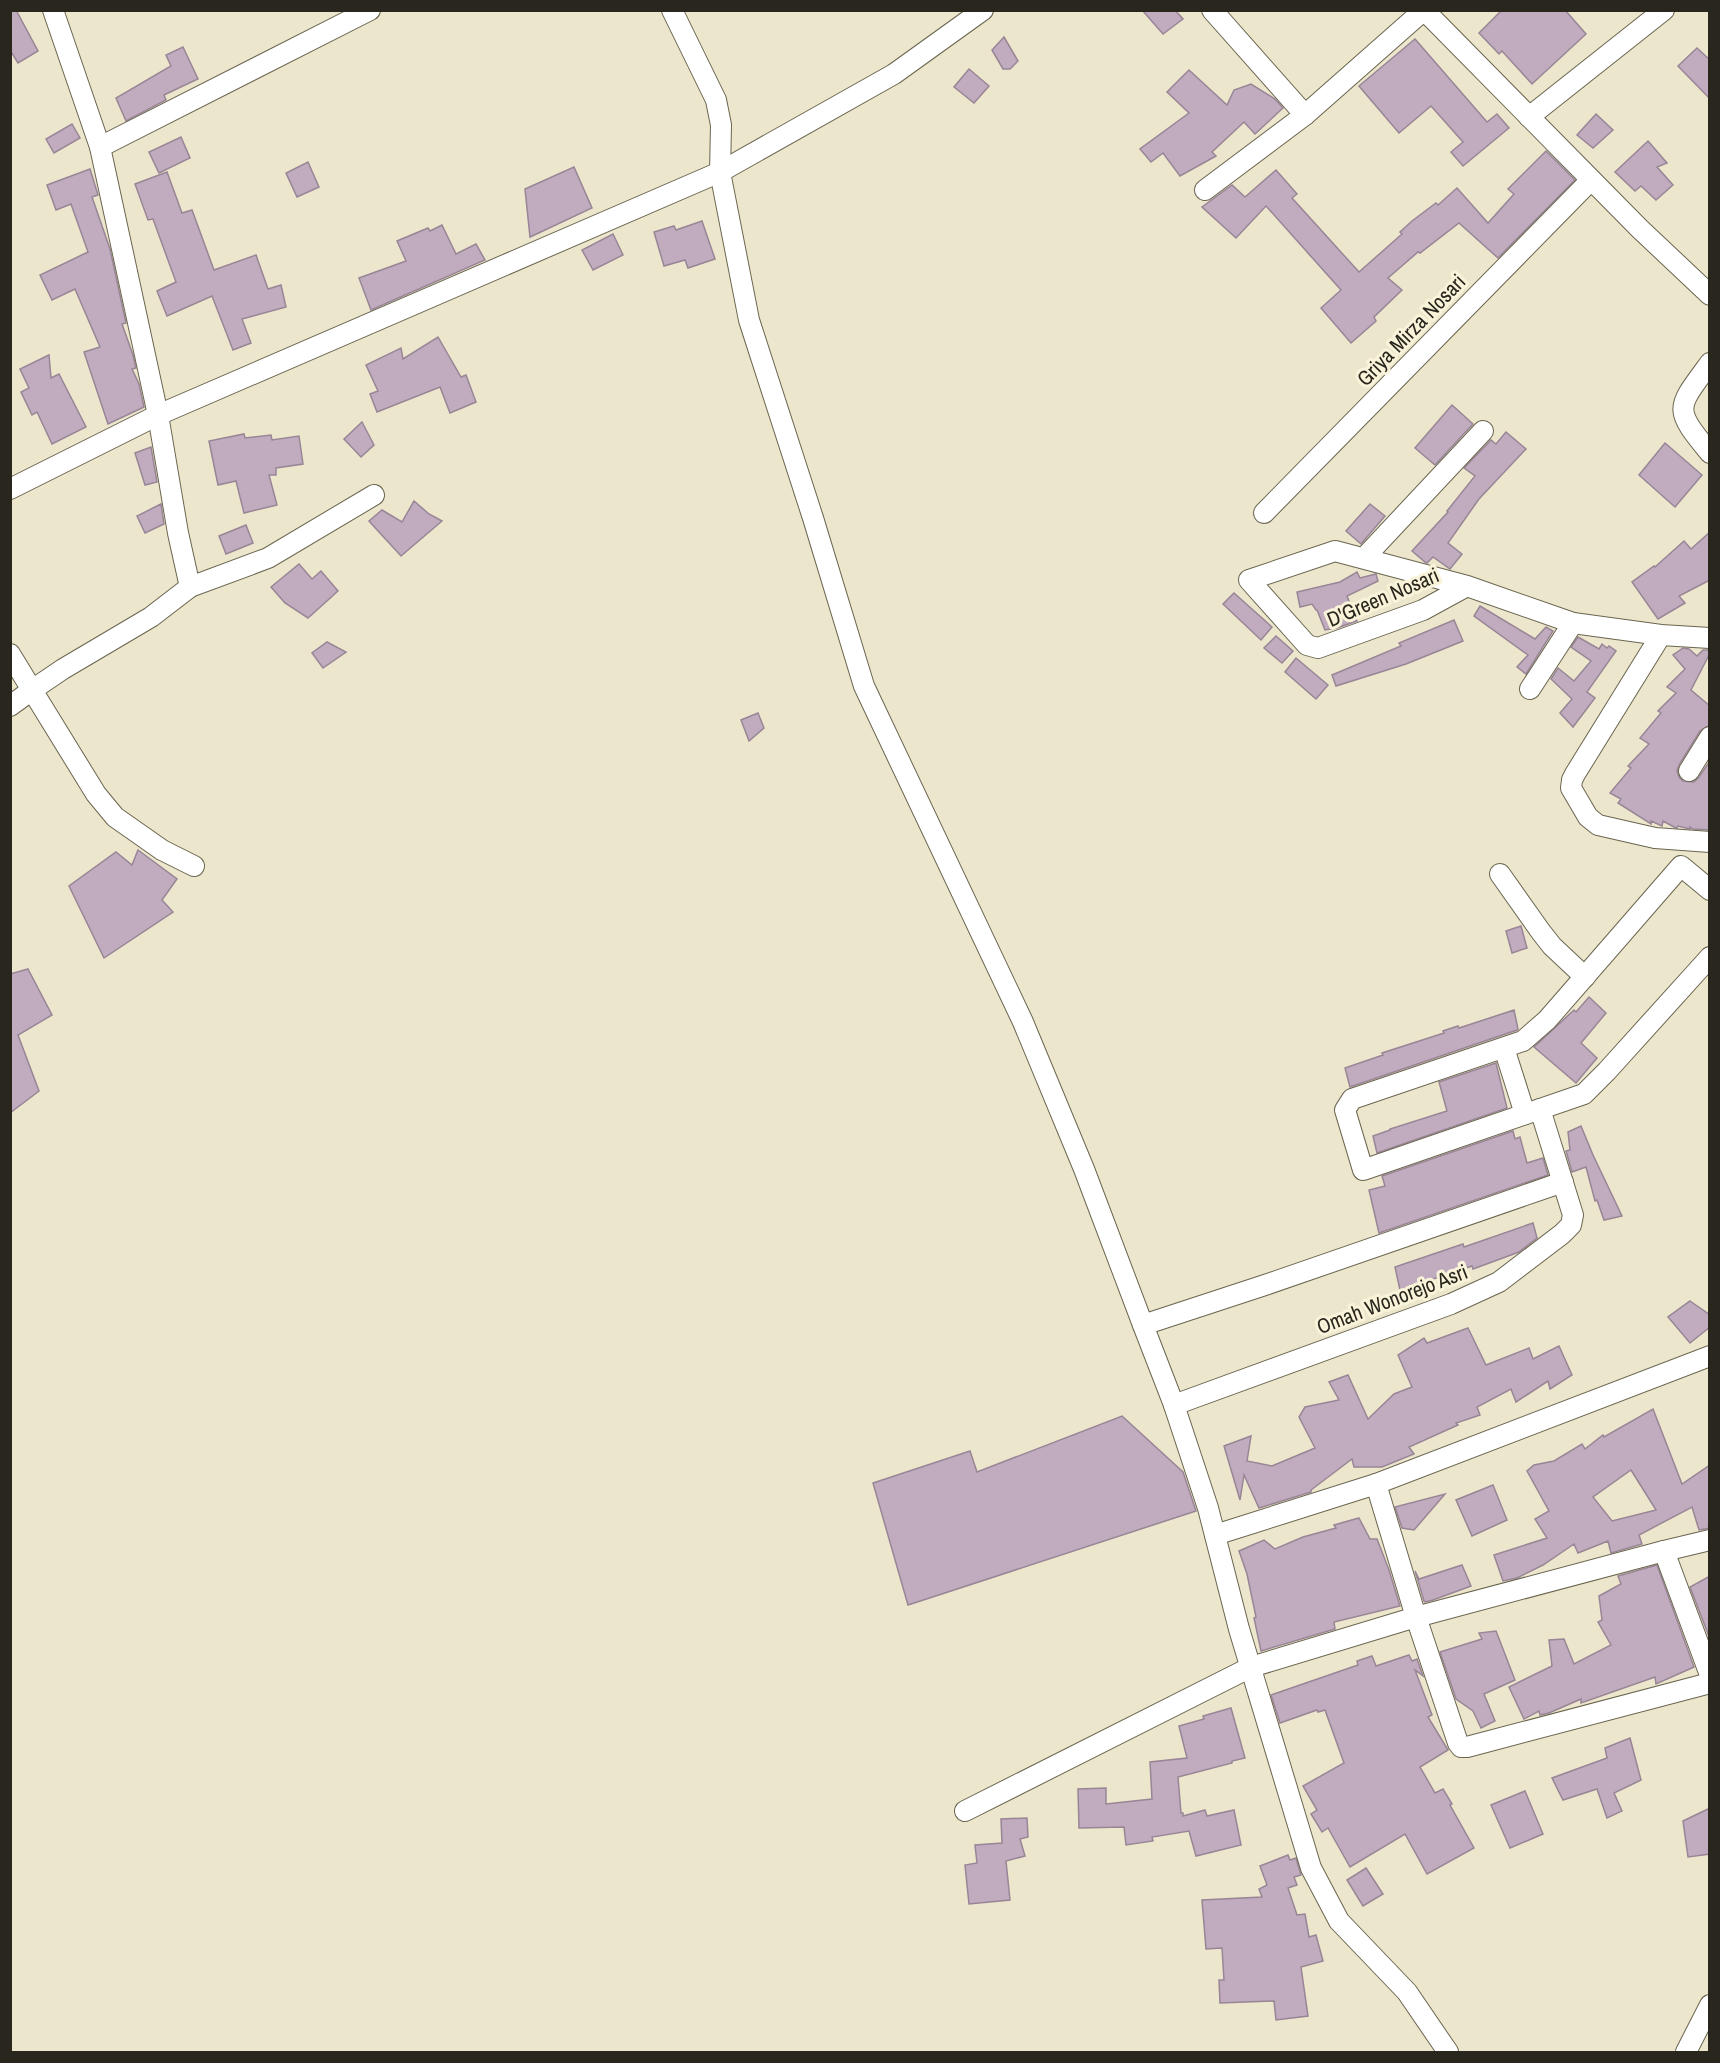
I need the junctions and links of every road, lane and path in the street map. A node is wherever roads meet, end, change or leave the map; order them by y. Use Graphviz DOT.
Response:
graph roads {
  1 [pos="53,10"];
  2 [pos="370,10"];
  3 [pos="672,10"];
  4 [pos="983,10"];
  5 [pos="1212,10"];
  6 [pos="1424,10"];
  7 [pos="1664,10"];
  8 [pos="1305,115"];
  9 [pos="1529,117"];
  10 [pos="100,147"];
  11 [pos="720,172"];
  12 [pos="1591,180"];
  13 [pos="1205,190"];
  14 [pos="1710,295"];
  15 [pos="1710,363"];
  16 [pos="158,415"];
  17 [pos="1483,430"];
  18 [pos="1710,453"];
  19 [pos="12,483"];
  20 [pos="374,495"];
  21 [pos="1264,513"];
  22 [pos="1364,558"];
  23 [pos="1467,586"];
  24 [pos="190,587"];
  25 [pos="1573,623"];
  26 [pos="1661,636"];
  27 [pos="1710,638"];
  28 [pos="10,654"];
  29 [pos="1530,689"];
  30 [pos="32,690"];
  31 [pos="10,705"];
  32 [pos="1708,743"];
  33 [pos="1689,771"];
  34 [pos="1710,842"];
  35 [pos="194,866"];
  36 [pos="1500,874"];
  37 [pos="1710,890"];
  38 [pos="1710,957"];
  39 [pos="1585,976"];
  40 [pos="1504,1048"];
  41 [pos="1532,1112"];
  42 [pos="1563,1182"];
  43 [pos="1143,1325"];
  44 [pos="1710,1356"];
  45 [pos="1173,1406"];
  46 [pos="1376,1484"];
  47 [pos="1215,1535"];
  48 [pos="1710,1540"];
  49 [pos="1664,1551"];
  50 [pos="1416,1617"];
  51 [pos="1251,1667"];
  52 [pos="1710,1675"];
  53 [pos="1710,1683"];
  54 [pos="965,1811"];
  55 [pos="1710,2005"];
  56 [pos="1692,2050"];
  57 [pos="1448,2052"];
  1 -- 10 [label="street"];
  2 -- 10 [label="street"];
  3 -- 11 [label="street"];
  4 -- 11 [label="street"];
  5 -- 8 [label="street"];
  6 -- 8 [label="street"];
  6 -- 9 [label="street"];
  7 -- 9 [label="street"];
  8 -- 13 [label="street"];
  9 -- 12 [label="street"];
  10 -- 16 [label="street"];
  11 -- 16 [label="street"];
  11 -- 43 [label="street"];
  12 -- 14 [label="street"];
  12 -- 21 [label="street, Griya Mirza Nosari"];
  15 -- 18 [label="street"];
  16 -- 19 [label="street"];
  16 -- 24 [label="street"];
  17 -- 22 [label="street, D'Green Nosari"];
  20 -- 24 [label="street"];
  22 -- 23 [label="street, D'Green Nosari"];
  22 -- 23 [label="street, D'Green Nosari"];
  23 -- 25 [label="street, D'Green Nosari"];
  24 -- 30 [label="street"];
  25 -- 26 [label="street, D'Green Nosari"];
  25 -- 29 [label="street"];
  26 -- 27 [label="street, D'Green Nosari"];
  26 -- 34 [label="street"];
  28 -- 30 [label="street"];
  30 -- 31 [label="street"];
  30 -- 35 [label="street"];
  32 -- 33 [label="street"];
  36 -- 39 [label="street"];
  37 -- 39 [label="street"];
  38 -- 41 [label="street"];
  39 -- 40 [label="street"];
  40 -- 41 [label="street, Omah Wonorejo Asri"];
  40 -- 41 [label="street"];
  41 -- 42 [label="street, Omah Wonorejo Asri"];
  42 -- 43 [label="street"];
  42 -- 45 [label="street, Omah Wonorejo Asri"];
  43 -- 45 [label="street"];
  44 -- 46 [label="street"];
  45 -- 47 [label="street"];
  46 -- 47 [label="street"];
  46 -- 50 [label="street"];
  47 -- 51 [label="street"];
  48 -- 49 [label="street"];
  49 -- 50 [label="street"];
  49 -- 52 [label="street"];
  50 -- 51 [label="street"];
  50 -- 53 [label="street"];
  51 -- 54 [label="street"];
  51 -- 57 [label="street"];
  55 -- 56 [label="street"];
}
